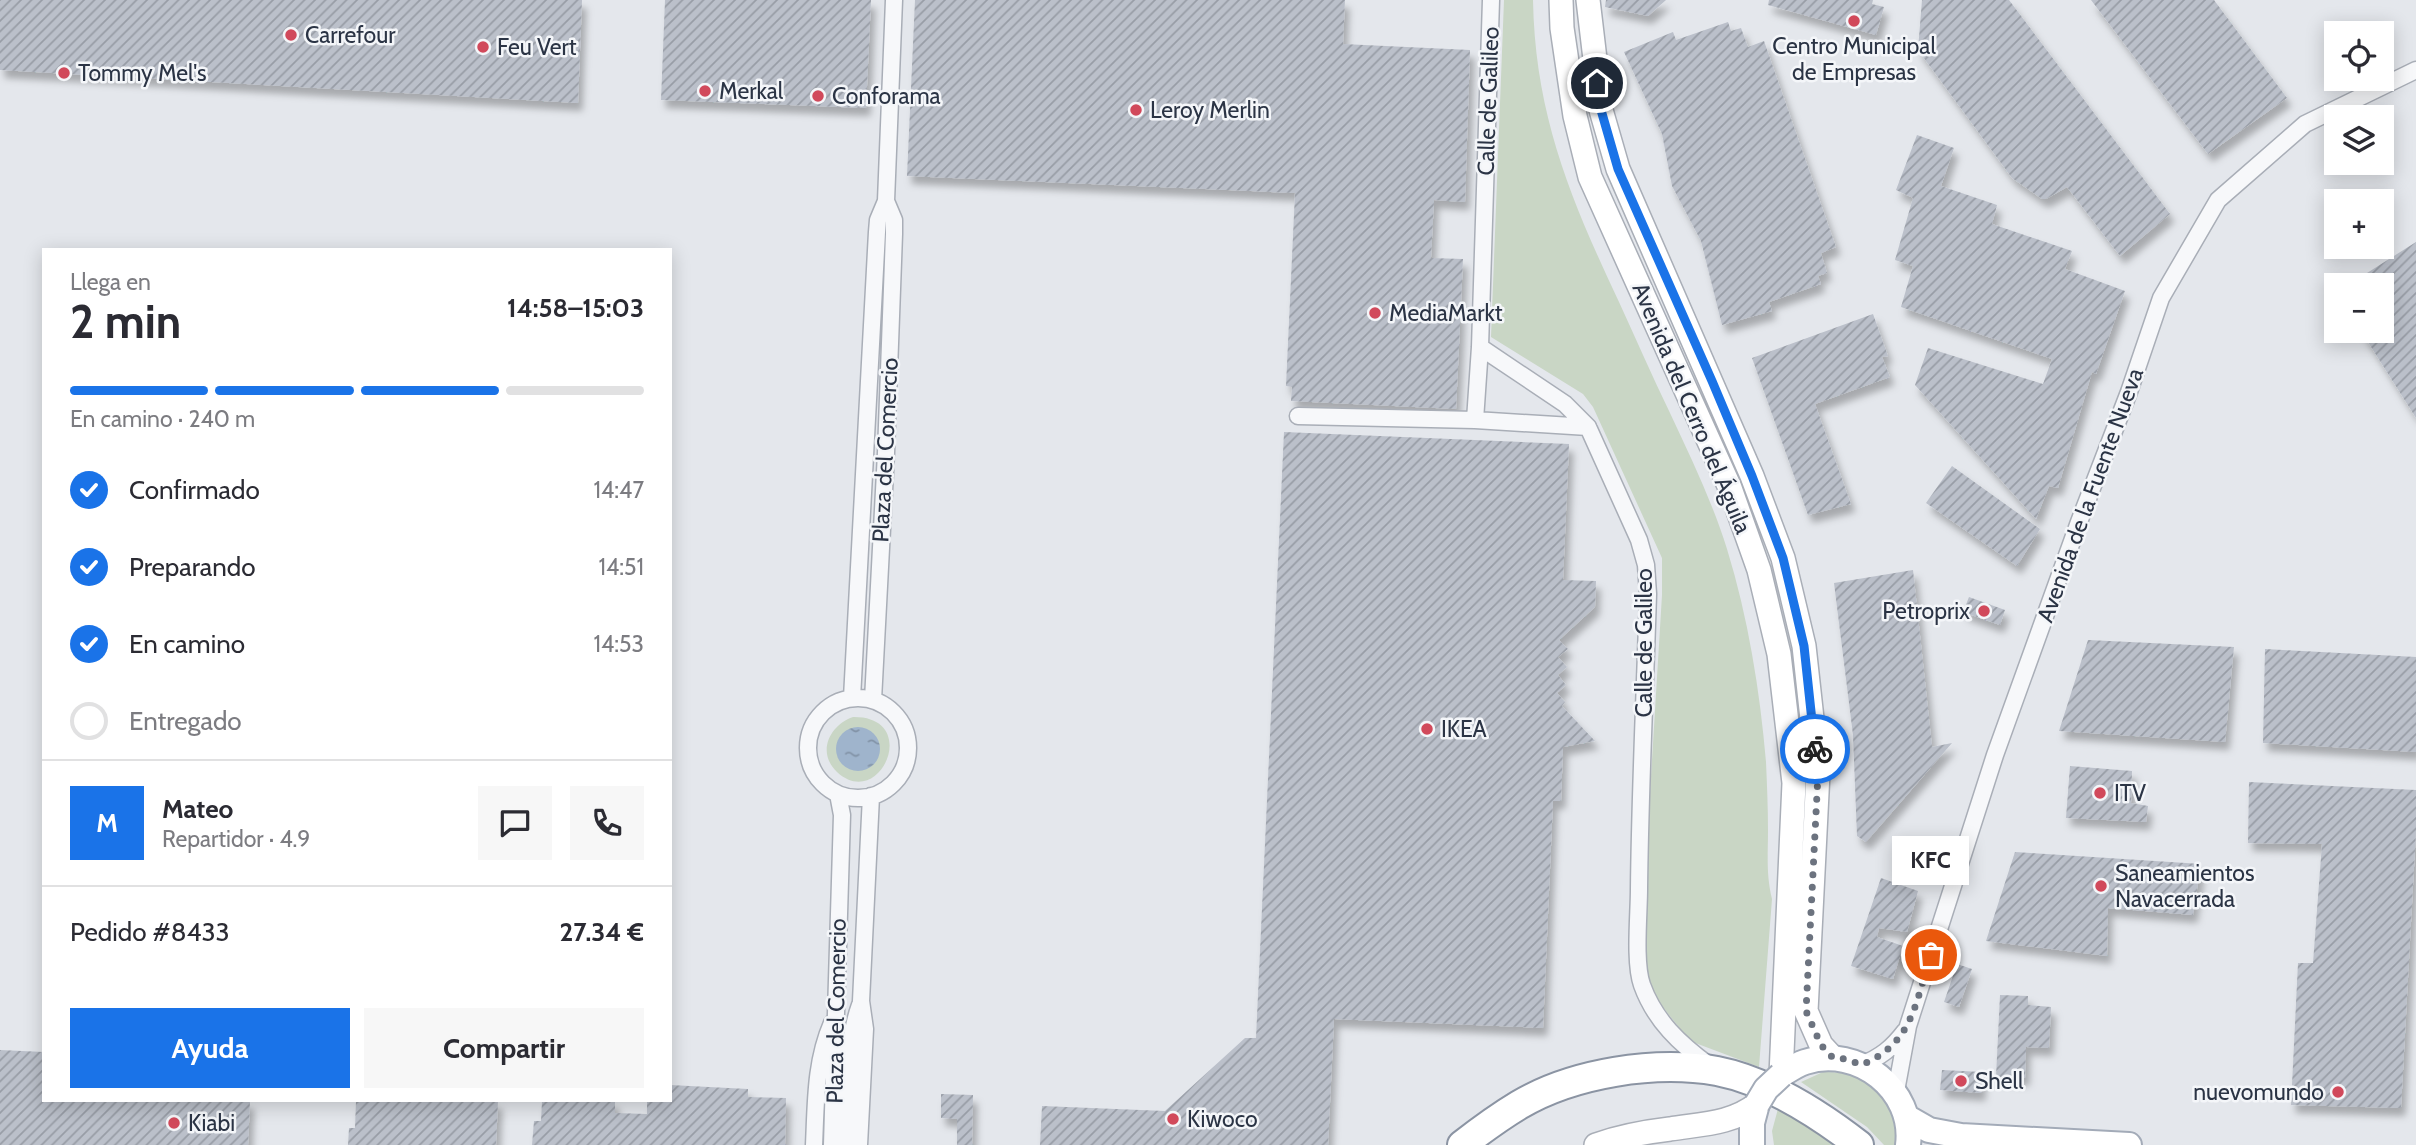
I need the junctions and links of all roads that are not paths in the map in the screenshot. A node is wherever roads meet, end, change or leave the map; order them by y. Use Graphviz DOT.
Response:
graph roads {
  1 [pos="894,0"];
  2 [pos="1491,0"];
  3 [pos="1561,0"];
  4 [pos="1588,0"];
  5 [pos="2416,70"];
  6 [pos="886,201"];
  7 [pos="1480,347"];
  8 [pos="1298,416"];
  9 [pos="1475,420"];
  10 [pos="1588,427"];
  11 [pos="852,698"];
  12 [pos="873,700"];
  13 [pos="838,794"];
  14 [pos="871,796"];
  15 [pos="861,1001"];
  16 [pos="834,1018"];
  17 [pos="1908,1026"];
  18 [pos="1833,1058"];
  19 [pos="1861,1065"];
  20 [pos="1717,1071"];
  21 [pos="1781,1075"];
  22 [pos="1896,1091"];
  23 [pos="1757,1104"];
  24 [pos="1908,1118"];
  25 [pos="814,1145"];
  26 [pos="832,1145"];
  27 [pos="846,1145"];
  28 [pos="859,1145"];
  29 [pos="1462,1145"];
  30 [pos="1596,1145"];
  31 [pos="1752,1145"];
  32 [pos="1859,1145"];
  33 [pos="1908,1145"];
  34 [pos="2129,1145"];
  1 -- 6 [label="street, Plaza del Comercio"];
  2 -- 7 [label="street, Calle de Galileo"];
  3 -- 21 [label="main road, Avenida del Cerro del Águila"];
  4 -- 18 [label="main road, Avenida del Cerro del Águila"];
  5 -- 17 [label="street, Avenida de la Fuente Nueva"];
  6 -- 11 [label="street, Plaza del Comercio"];
  6 -- 12 [label="street, Plaza del Comercio"];
  7 -- 9 [label="street"];
  7 -- 10 [label="street, Calle de Galileo"];
  8 -- 9 [label="street"];
  9 -- 10 [label="street"];
  10 -- 20 [label="street, Calle de Galileo"];
  11 -- 12 [label="street"];
  11 -- 13 [label="street"];
  12 -- 14 [label="street"];
  13 -- 14 [label="street"];
  13 -- 16 [label="street, Plaza del Comercio"];
  14 -- 15 [label="street, Plaza del Comercio"];
  15 -- 27 [label="street"];
  15 -- 28 [label="street, Plaza del Comercio"];
  16 -- 25 [label="street"];
  16 -- 26 [label="street, Plaza del Comercio"];
  17 -- 19 [label="street, Avenida de la Fuente Nueva"];
  17 -- 22 [label="street, Avenida de la Fuente Nueva"];
  18 -- 19 [label="main road"];
  18 -- 21 [label="main road"];
  19 -- 22 [label="main road"];
  20 -- 29 [label="highway"];
  20 -- 32 [label="highway"];
  21 -- 23 [label="main road, bridge"];
  22 -- 24 [label="main road"];
  23 -- 30 [label="main road"];
  23 -- 31 [label="main road"];
  24 -- 33 [label="main road"];
  24 -- 34 [label="main road"];
}
